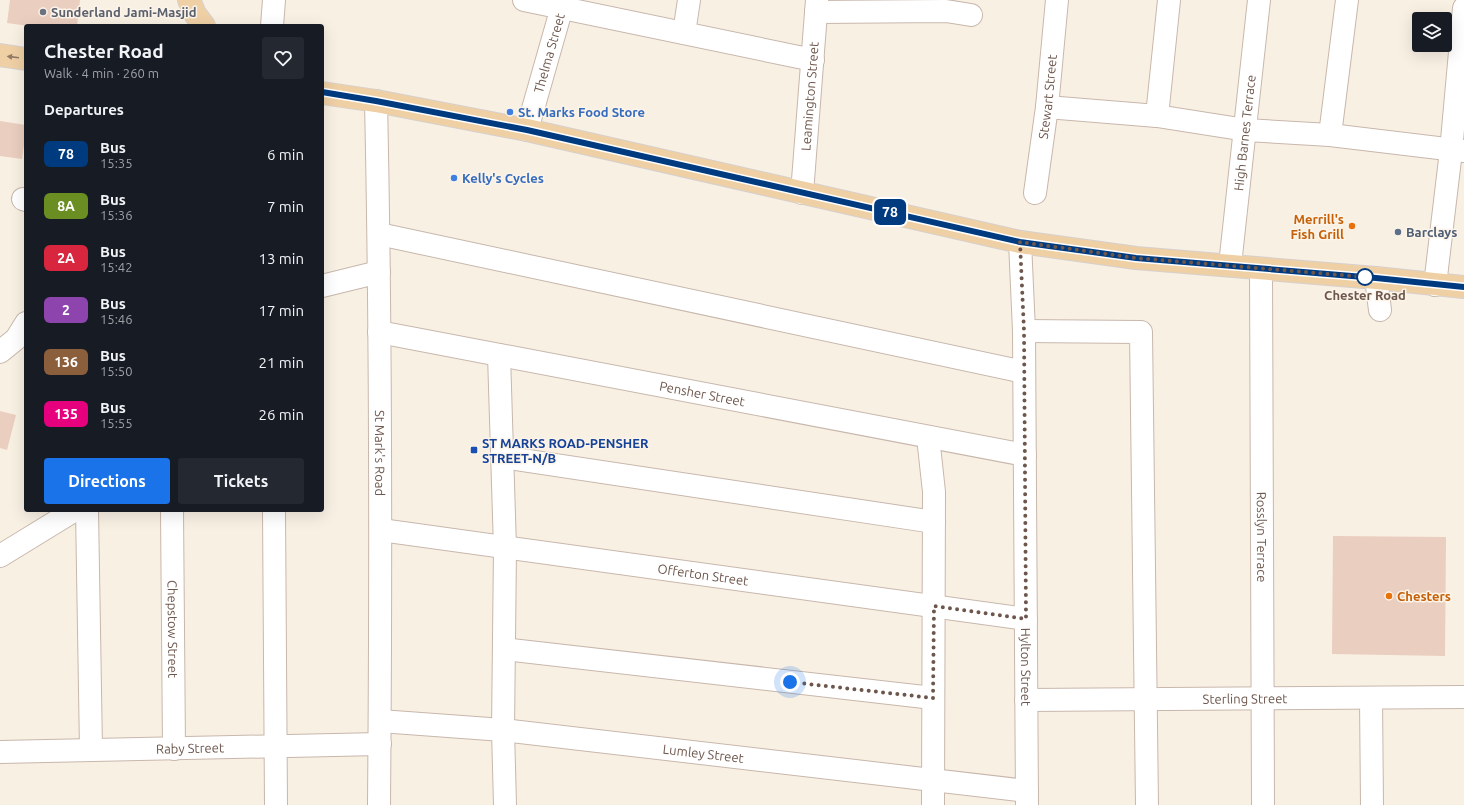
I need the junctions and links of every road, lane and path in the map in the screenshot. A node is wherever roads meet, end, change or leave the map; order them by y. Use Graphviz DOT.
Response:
graph roads {
  1 [pos="274,0"];
  2 [pos="524,0"];
  3 [pos="689,0"];
  4 [pos="1057,0"];
  5 [pos="1170,0"];
  6 [pos="1258,0"];
  7 [pos="1347,0"];
  8 [pos="564,4"];
  9 [pos="948,5"];
  10 [pos="817,6"];
  11 [pos="1464,8"];
  12 [pos="971,16"];
  13 [pos="272,24"];
  14 [pos="684,33"];
  15 [pos="0,55"];
  16 [pos="24,59"];
  17 [pos="814,60"];
  18 [pos="325,93"];
  19 [pos="376,101"];
  20 [pos="1047,107"];
  21 [pos="1157,116"];
  22 [pos="527,130"];
  23 [pos="1246,130"];
  24 [pos="1330,135"];
  25 [pos="1457,151"];
  26 [pos="802,192"];
  27 [pos="1035,193"];
  28 [pos="379,234"];
  29 [pos="1020,242"];
  30 [pos="1230,265"];
  31 [pos="1261,269"];
  32 [pos="379,272"];
  33 [pos="1376,278"];
  34 [pos="1435,285"];
  35 [pos="324,286"];
  36 [pos="1464,287"];
  37 [pos="1380,310"];
  38 [pos="24,326"];
  39 [pos="1024,331"];
  40 [pos="379,332"];
  41 [pos="0,352"];
  42 [pos="499,355"];
  43 [pos="1024,372"];
  44 [pos="928,437"];
  45 [pos="1025,455"];
  46 [pos="502,458"];
  47 [pos="72,512"];
  48 [pos="87,512"];
  49 [pos="172,512"];
  50 [pos="274,512"];
  51 [pos="934,522"];
  52 [pos="381,530"];
  53 [pos="505,548"];
  54 [pos="0,556"];
  55 [pos="934,606"];
  56 [pos="1026,619"];
  57 [pos="504,649"];
  58 [pos="1464,697"];
  59 [pos="933,698"];
  60 [pos="1262,698"];
  61 [pos="1371,698"];
  62 [pos="1146,699"];
  63 [pos="1026,700"];
  64 [pos="380,721"];
  65 [pos="503,730"];
  66 [pos="380,744"];
  67 [pos="276,746"];
  68 [pos="174,748"];
  69 [pos="91,750"];
  70 [pos="0,752"];
  71 [pos="932,780"];
  72 [pos="1027,798"];
  73 [pos="276,805"];
  74 [pos="379,805"];
  75 [pos="505,805"];
  76 [pos="933,805"];
  77 [pos="1147,805"];
  78 [pos="1263,805"];
  79 [pos="1372,805"];
  1 -- 13 [label="street"];
  2 -- 8 [label="street"];
  3 -- 14 [label="street"];
  4 -- 20 [label="street, Stewart Street"];
  5 -- 21 [label="street"];
  6 -- 23 [label="street, High Barnes Terrace"];
  7 -- 24 [label="street"];
  8 -- 14 [label="street"];
  8 -- 22 [label="street, Thelma Street"];
  9 -- 10 [label="street"];
  9 -- 12 [label="street"];
  10 -- 17 [label="street, Leamington Street"];
  11 -- 25 [label="street"];
  14 -- 17 [label="street"];
  16 -- 15 [label="main road, one-way"];
  17 -- 26 [label="street, Leamington Street"];
  18 -- 19 [label="main road"];
  19 -- 22 [label="main road"];
  19 -- 28 [label="street, St Mark's Road"];
  20 -- 21 [label="street"];
  20 -- 27 [label="street, Stewart Street"];
  21 -- 23 [label="street"];
  22 -- 26 [label="main road"];
  23 -- 24 [label="street"];
  23 -- 30 [label="street, High Barnes Terrace"];
  24 -- 25 [label="street"];
  25 -- 34 [label="street"];
  26 -- 29 [label="main road"];
  28 -- 32 [label="street, St Mark's Road"];
  28 -- 43 [label="street"];
  29 -- 30 [label="main road"];
  29 -- 39 [label="street, Hylton Street"];
  30 -- 31 [label="main road"];
  31 -- 33 [label="main road"];
  31 -- 60 [label="street, Rosslyn Terrace"];
  32 -- 35 [label="street"];
  32 -- 40 [label="street, St Mark's Road"];
  33 -- 34 [label="main road"];
  33 -- 37 [label="street"];
  34 -- 36 [label="main road"];
  38 -- 41 [label="street"];
  39 -- 43 [label="street, Hylton Street"];
  39 -- 62 [label="street"];
  40 -- 42 [label="street, Pensher Street"];
  40 -- 52 [label="street, St Mark's Road"];
  42 -- 44 [label="street, Pensher Street"];
  42 -- 46 [label="street"];
  43 -- 45 [label="street, Hylton Street"];
  44 -- 45 [label="street, Pensher Street"];
  44 -- 51 [label="street"];
  45 -- 56 [label="street, Hylton Street"];
  46 -- 51 [label="street"];
  46 -- 53 [label="street"];
  47 -- 54 [label="street"];
  48 -- 69 [label="street"];
  49 -- 68 [label="street, Chepstow Street"];
  50 -- 67 [label="street"];
  51 -- 55 [label="street"];
  52 -- 53 [label="street, Offerton Street"];
  52 -- 64 [label="street, St Mark's Road"];
  53 -- 55 [label="street, Offerton Street"];
  53 -- 57 [label="street"];
  55 -- 56 [label="street, Offerton Street"];
  55 -- 59 [label="street"];
  56 -- 63 [label="street, Hylton Street"];
  57 -- 59 [label="street"];
  57 -- 65 [label="street"];
  58 -- 61 [label="street, Sterling Street"];
  59 -- 71 [label="street"];
  60 -- 61 [label="street, Sterling Street"];
  60 -- 62 [label="street, Sterling Street"];
  60 -- 78 [label="street, Rosslyn Terrace"];
  61 -- 79 [label="street"];
  62 -- 63 [label="street, Sterling Street"];
  62 -- 77 [label="street"];
  63 -- 72 [label="street, Hylton Street"];
  64 -- 65 [label="street, Lumley Street"];
  64 -- 66 [label="street, St Mark's Road"];
  65 -- 71 [label="street, Lumley Street"];
  65 -- 75 [label="street"];
  66 -- 67 [label="street, Raby Street"];
  66 -- 74 [label="street, St Mark's Road"];
  67 -- 68 [label="street, Raby Street"];
  67 -- 73 [label="street"];
  68 -- 69 [label="street, Raby Street"];
  69 -- 70 [label="street, Raby Street"];
  71 -- 72 [label="street, Lumley Street"];
  71 -- 76 [label="street"];
}
